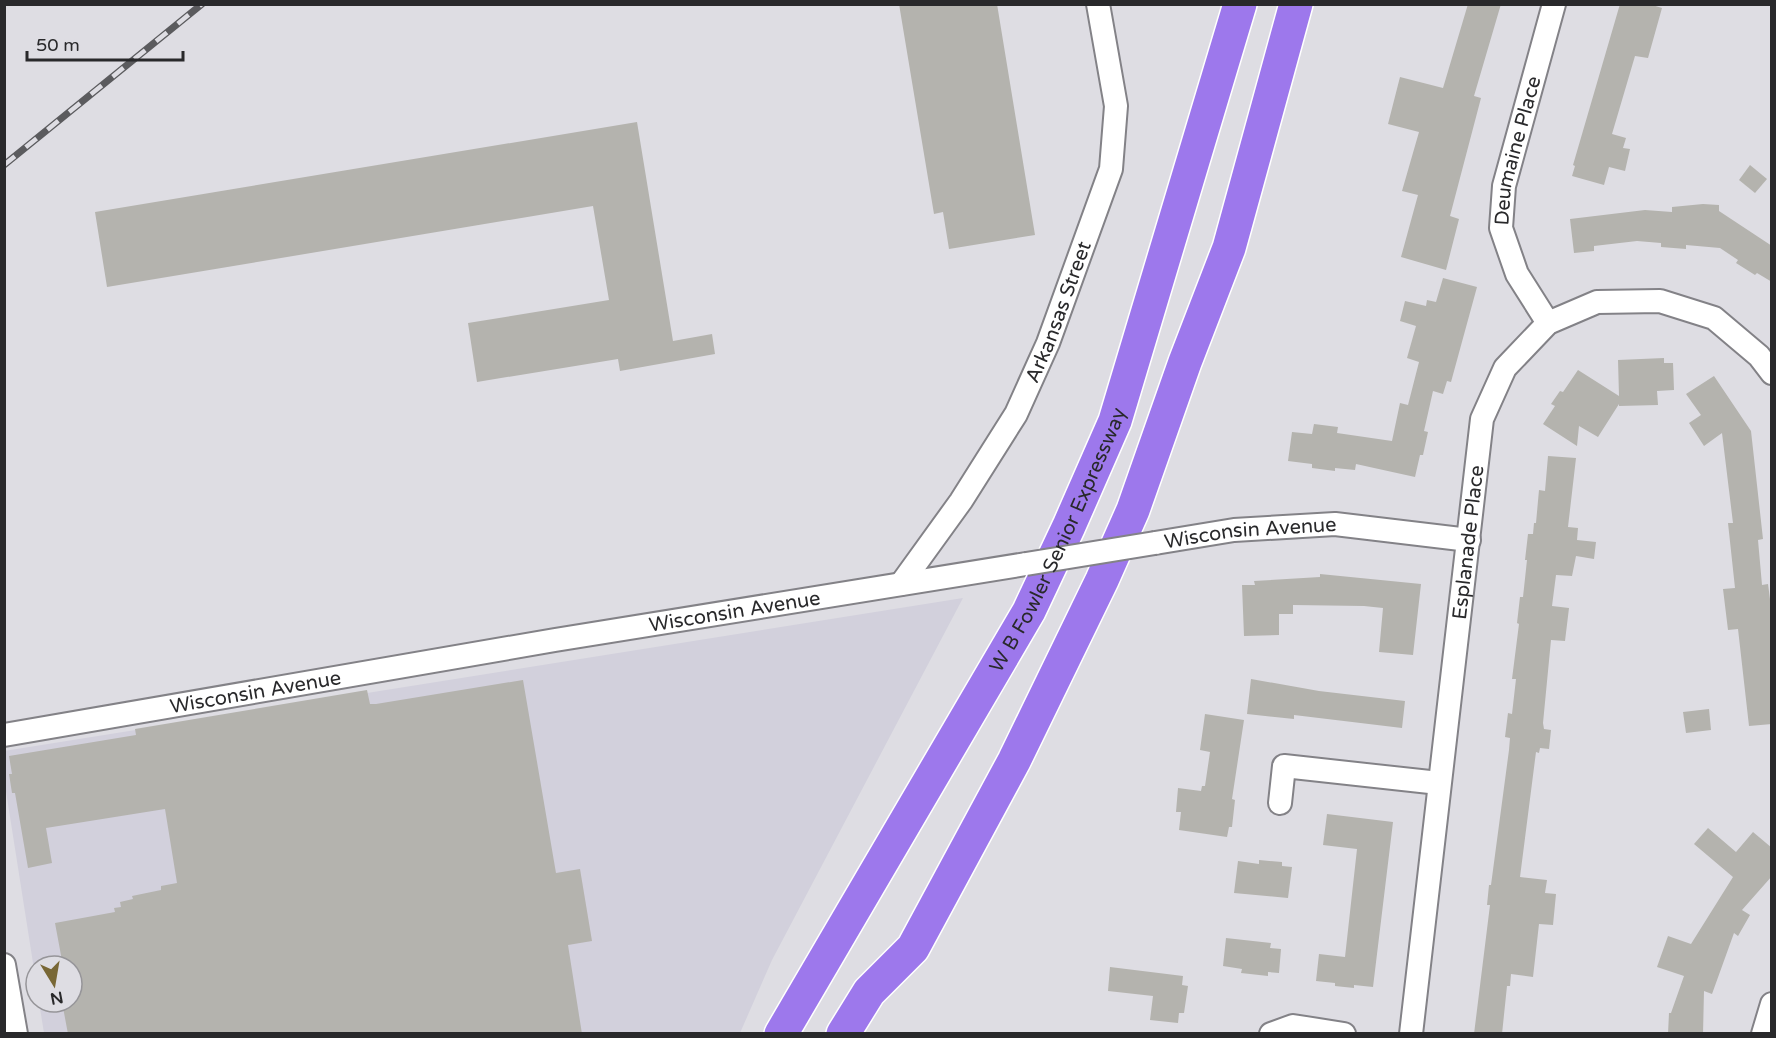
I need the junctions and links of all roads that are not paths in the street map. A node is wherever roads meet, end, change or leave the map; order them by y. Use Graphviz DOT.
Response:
graph roads {
  1 [pos="1098,4"];
  2 [pos="1240,4"];
  3 [pos="1296,4"];
  4 [pos="1554,4"];
  5 [pos="1548,323"];
  6 [pos="1767,358"];
  7 [pos="1469,540"];
  8 [pos="901,584"];
  9 [pos="4,735"];
  10 [pos="1439,783"];
  11 [pos="1280,803"];
  12 [pos="913,948"];
  13 [pos="4,965"];
  14 [pos="1772,1004"];
  15 [pos="16,1034"];
  16 [pos="781,1034"];
  17 [pos="843,1034"];
  18 [pos="870,1034"];
  19 [pos="1271,1034"];
  20 [pos="1344,1034"];
  21 [pos="1411,1034"];
  22 [pos="1763,1034"];
  1 -- 8 [label="street, Arkansas Street"];
  2 -- 16 [label="highway, W B Fowler Senior Expressway"];
  3 -- 12 [label="highway"];
  4 -- 5 [label="street, Deumaine Place"];
  5 -- 6 [label="street, Esplanade Place"];
  5 -- 7 [label="street, Esplanade Place"];
  7 -- 8 [label="street, Wisconsin Avenue, bridge"];
  7 -- 10 [label="street, Esplanade Place"];
  8 -- 9 [label="street, Wisconsin Avenue"];
  10 -- 11 [label="street"];
  10 -- 21 [label="street, Esplanade Place"];
  12 -- 17 [label="highway"];
  12 -- 18 [label="highway"];
  13 -- 15 [label="street"];
  14 -- 22 [label="street"];
  19 -- 20 [label="street"];
}
